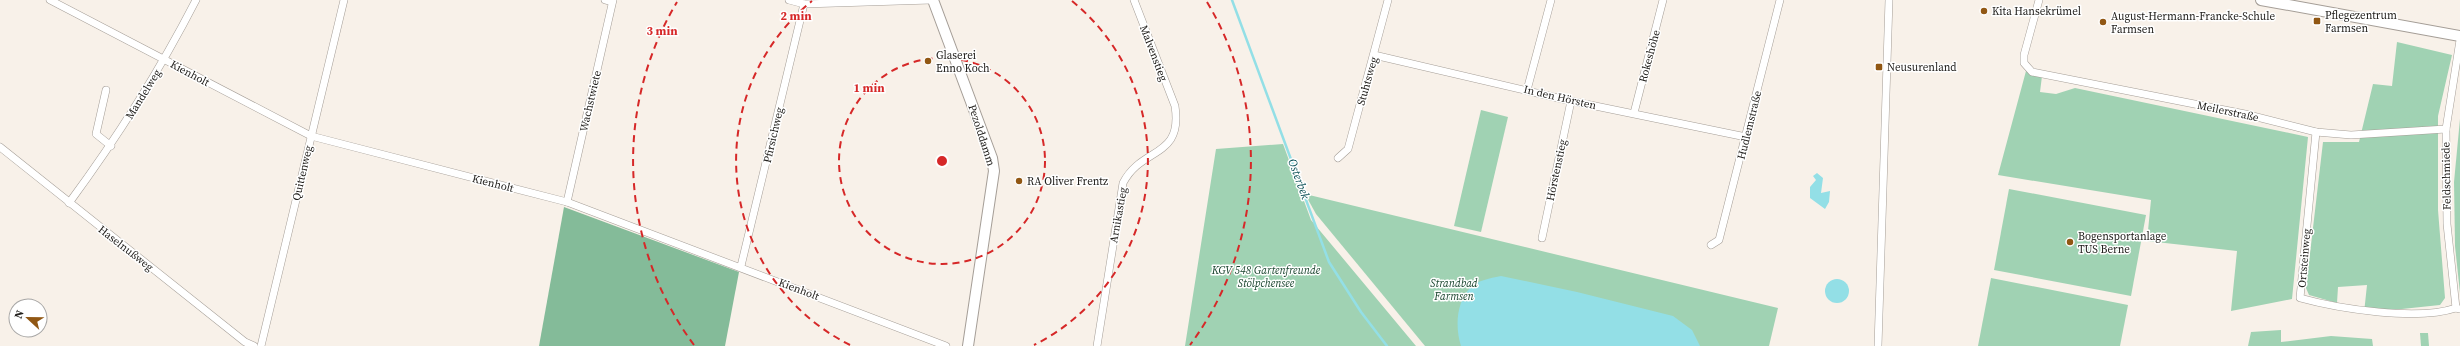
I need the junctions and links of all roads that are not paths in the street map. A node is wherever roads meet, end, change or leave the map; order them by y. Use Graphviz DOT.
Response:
graph roads {
  1 [pos="196,0"];
  2 [pos="344,0"];
  3 [pos="605,0"];
  4 [pos="790,0"];
  5 [pos="932,0"];
  6 [pos="1134,0"];
  7 [pos="1388,0"];
  8 [pos="1551,0"];
  9 [pos="1663,0"];
  10 [pos="1780,0"];
  11 [pos="1888,0"];
  12 [pos="2039,0"];
  13 [pos="2262,0"];
  14 [pos="54,1"];
  15 [pos="613,1"];
  16 [pos="2285,2"];
  17 [pos="804,4"];
  18 [pos="2460,36"];
  19 [pos="2460,40"];
  20 [pos="1374,55"];
  21 [pos="165,60"];
  22 [pos="106,90"];
  23 [pos="1527,90"];
  24 [pos="1571,101"];
  25 [pos="1175,106"];
  26 [pos="1634,113"];
  27 [pos="2446,129"];
  28 [pos="2316,132"];
  29 [pos="311,136"];
  30 [pos="1746,137"];
  31 [pos="111,146"];
  32 [pos="0,147"];
  33 [pos="1338,158"];
  34 [pos="567,202"];
  35 [pos="68,203"];
  36 [pos="1542,238"];
  37 [pos="1711,245"];
  38 [pos="741,266"];
  39 [pos="2458,309"];
  40 [pos="254,346"];
  41 [pos="261,346"];
  42 [pos="946,346"];
  43 [pos="968,346"];
  44 [pos="1097,346"];
  45 [pos="1878,346"];
  1 -- 21 [label="street, Mandelweg"];
  2 -- 29 [label="street, Quittenweg"];
  3 -- 15 [label="street"];
  4 -- 17 [label="street"];
  5 -- 17 [label="street"];
  5 -- 43 [label="street, Pezolddamm"];
  6 -- 25 [label="street, Malvenstieg"];
  7 -- 20 [label="street, Stuhtsweg"];
  8 -- 23 [label="street"];
  9 -- 26 [label="street, Rokeshöhe"];
  10 -- 30 [label="street, Hudlemstraße"];
  11 -- 45 [label="street"];
  12 -- 28 [label="street, Meilerstraße"];
  13 -- 16 [label="street"];
  14 -- 21 [label="street, Kienholt"];
  15 -- 34 [label="street, Wachstwiete"];
  16 -- 18 [label="street"];
  17 -- 38 [label="street, Pfirsichweg"];
  19 -- 27 [label="street, Feldschmiede"];
  20 -- 23 [label="street, In den Hörsten"];
  20 -- 33 [label="street, Stuhtsweg"];
  21 -- 29 [label="street, Kienholt"];
  21 -- 31 [label="street, Mandelweg"];
  22 -- 31 [label="street"];
  23 -- 24 [label="street, In den Hörsten"];
  24 -- 26 [label="street, In den Hörsten"];
  24 -- 36 [label="street, Hörstenstieg"];
  25 -- 44 [label="street, Arnikastieg"];
  26 -- 30 [label="street, In den Hörsten"];
  27 -- 28 [label="street, Meilerstraße"];
  27 -- 39 [label="street, Feldschmiede"];
  28 -- 39 [label="street, Ortsteinweg"];
  29 -- 34 [label="street, Kienholt"];
  29 -- 41 [label="street, Quittenweg"];
  30 -- 37 [label="street, Hudlemstraße"];
  31 -- 35 [label="street, Mandelweg"];
  32 -- 35 [label="street, Haselnußweg"];
  34 -- 38 [label="street, Kienholt"];
  35 -- 40 [label="street, Haselnußweg"];
  38 -- 42 [label="street, Kienholt"];
}
